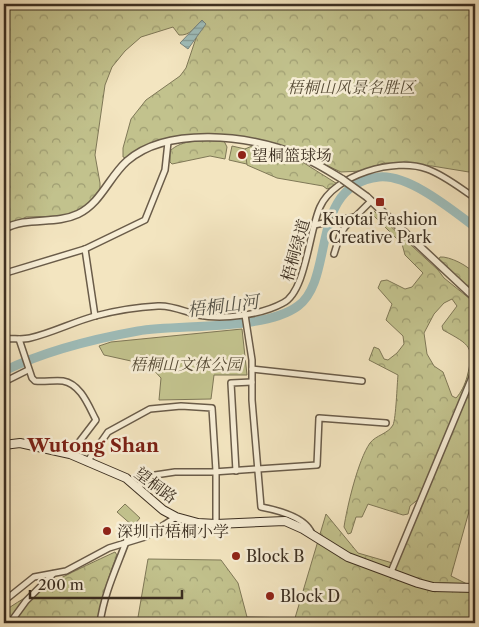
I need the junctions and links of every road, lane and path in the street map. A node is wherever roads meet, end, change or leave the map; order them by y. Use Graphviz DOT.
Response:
graph roads {
  1 [pos="168,142"];
  2 [pos="475,198"];
  3 [pos="369,199"];
  4 [pos="354,216"];
  5 [pos="317,224"];
  6 [pos="4,229"];
  7 [pos="85,249"];
  8 [pos="334,254"];
  9 [pos="4,271"];
  10 [pos="475,298"];
  11 [pos="95,316"];
  12 [pos="245,316"];
  13 [pos="4,339"];
  14 [pos="19,339"];
  15 [pos="28,368"];
  16 [pos="252,369"];
  17 [pos="475,370"];
  18 [pos="362,381"];
  19 [pos="4,382"];
  20 [pos="252,382"];
  21 [pos="386,423"];
  22 [pos="4,445"];
  23 [pos="70,454"];
  24 [pos="87,462"];
  25 [pos="258,469"];
  26 [pos="236,471"];
  27 [pos="216,472"];
  28 [pos="137,487"];
  29 [pos="176,517"];
  30 [pos="216,524"];
  31 [pos="312,534"];
  32 [pos="126,542"];
  33 [pos="391,572"];
  34 [pos="54,574"];
  35 [pos="475,588"];
  36 [pos="4,601"];
  37 [pos="10,623"];
  38 [pos="100,623"];
  1 -- 3 [label="street, bridge"];
  1 -- 6 [label="street"];
  1 -- 7 [label="street"];
  2 -- 5 [label="street, 梧桐绿道"];
  3 -- 4 [label="street"];
  3 -- 10 [label="street"];
  4 -- 5 [label="street"];
  4 -- 8 [label="street"];
  5 -- 12 [label="street, 梧桐绿道"];
  7 -- 9 [label="street"];
  7 -- 11 [label="street"];
  11 -- 12 [label="street, 梧桐绿道"];
  11 -- 14 [label="street, 梧桐绿道"];
  12 -- 16 [label="street"];
  13 -- 14 [label="street, 梧桐绿道"];
  14 -- 15 [label="street"];
  15 -- 19 [label="street"];
  15 -- 23 [label="street"];
  16 -- 18 [label="street"];
  16 -- 20 [label="street"];
  17 -- 33 [label="street"];
  20 -- 25 [label="street"];
  20 -- 26 [label="street"];
  21 -- 25 [label="street"];
  22 -- 23 [label="main road, 望桐路"];
  23 -- 24 [label="main road, 望桐路"];
  24 -- 27 [label="street"];
  24 -- 28 [label="main road, 望桐路"];
  25 -- 26 [label="street"];
  25 -- 31 [label="street"];
  26 -- 27 [label="street"];
  27 -- 28 [label="street"];
  27 -- 30 [label="street"];
  28 -- 29 [label="main road, 望桐路"];
  29 -- 30 [label="main road, 望桐路"];
  29 -- 32 [label="street"];
  30 -- 31 [label="main road, 望桐路"];
  31 -- 33 [label="main road, 望桐路"];
  32 -- 34 [label="street"];
  32 -- 38 [label="street"];
  33 -- 35 [label="main road, 望桐路"];
  34 -- 36 [label="street"];
  34 -- 37 [label="street"];
}
